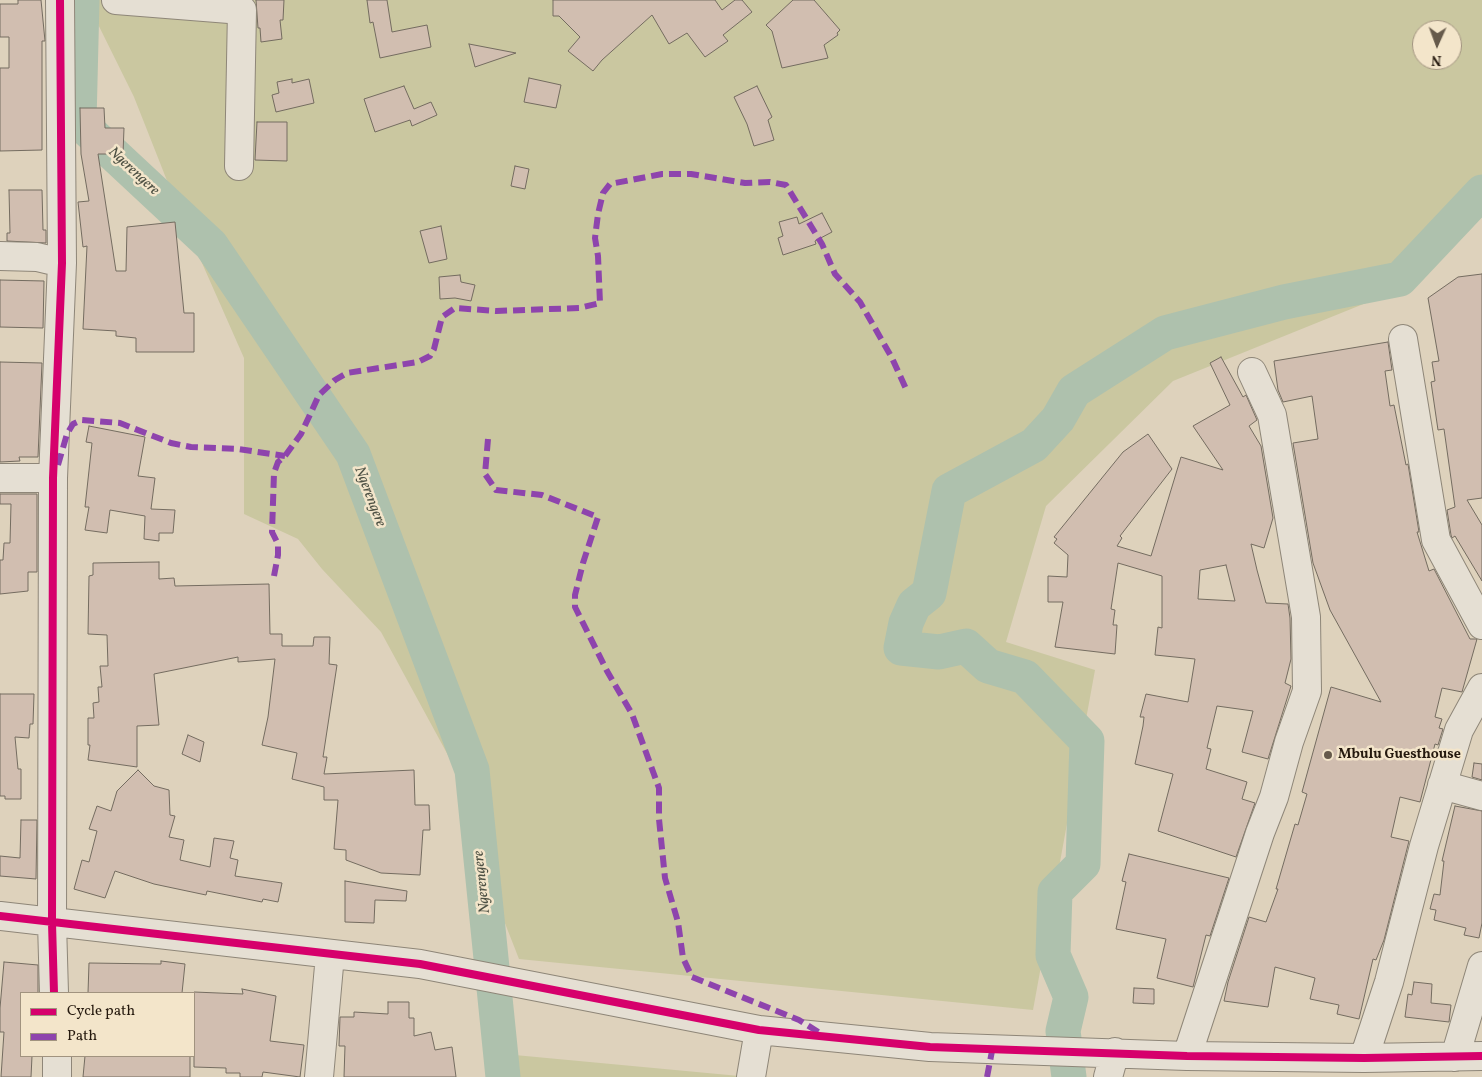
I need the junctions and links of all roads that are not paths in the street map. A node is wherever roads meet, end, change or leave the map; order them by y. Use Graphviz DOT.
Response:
graph roads {
  1 [pos="60,0"];
  2 [pos="116,0"];
  3 [pos="239,166"];
  4 [pos="0,256"];
  5 [pos="62,264"];
  6 [pos="1403,339"];
  7 [pos="1252,372"];
  8 [pos="0,478"];
  9 [pos="54,478"];
  10 [pos="1482,625"];
  11 [pos="1482,688"];
  12 [pos="1442,785"];
  13 [pos="1482,796"];
  14 [pos="0,916"];
  15 [pos="52,923"];
  16 [pos="330,955"];
  17 [pos="1482,966"];
  18 [pos="54,992"];
  19 [pos="759,1030"];
  20 [pos="1188,1056"];
  21 [pos="1482,1056"];
  22 [pos="56,1057"];
  23 [pos="1455,1057"];
  24 [pos="1364,1058"];
  25 [pos="1111,1065"];
  26 [pos="57,1077"];
  27 [pos="319,1077"];
  28 [pos="752,1077"];
  1 -- 5 [label="street"];
  2 -- 3 [label="street"];
  4 -- 5 [label="street"];
  5 -- 9 [label="street"];
  6 -- 10 [label="street"];
  7 -- 20 [label="street"];
  8 -- 9 [label="street"];
  9 -- 15 [label="street"];
  11 -- 12 [label="street"];
  12 -- 13 [label="street"];
  12 -- 24 [label="street"];
  14 -- 15 [label="street"];
  15 -- 16 [label="street"];
  15 -- 18 [label="street"];
  16 -- 19 [label="street"];
  16 -- 27 [label="street"];
  17 -- 23 [label="street"];
  19 -- 25 [label="street"];
  19 -- 28 [label="street"];
  20 -- 24 [label="street"];
  20 -- 25 [label="street"];
  21 -- 23 [label="street"];
  22 -- 26 [label="street"];
  23 -- 24 [label="street"];
}
